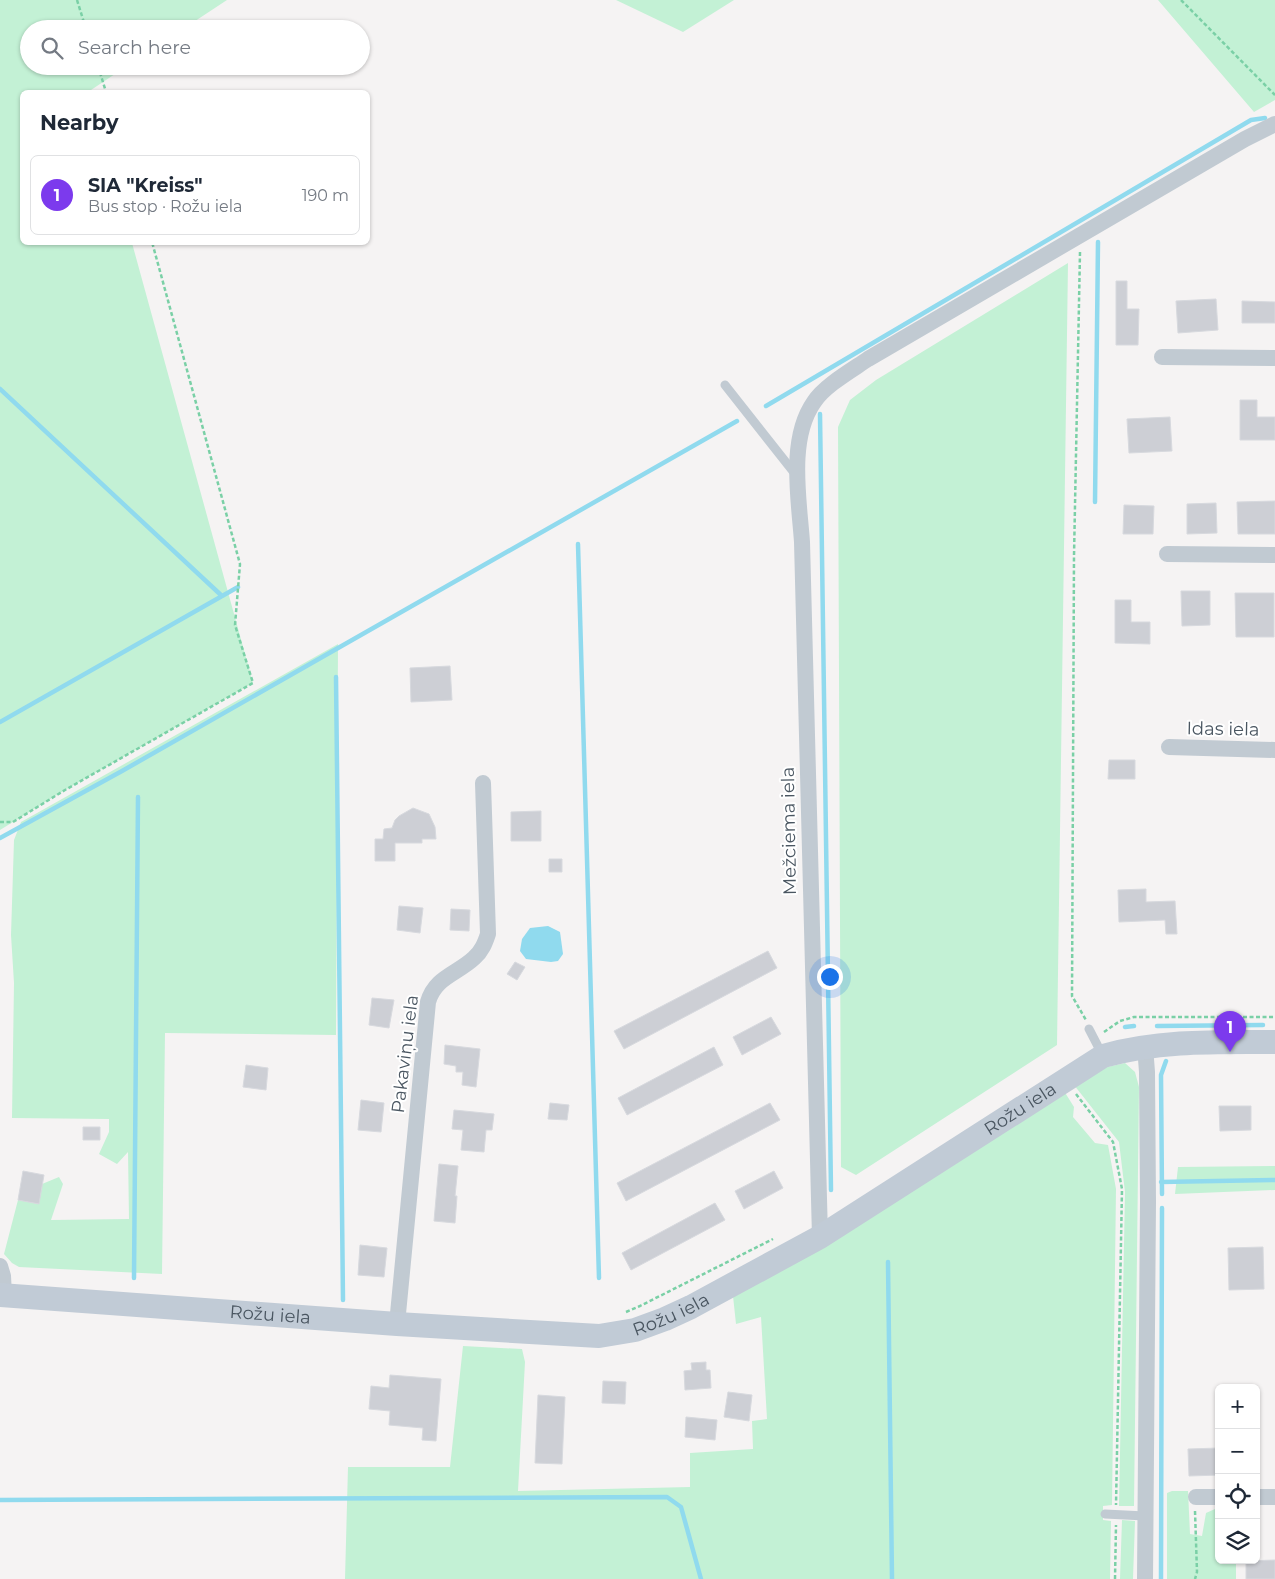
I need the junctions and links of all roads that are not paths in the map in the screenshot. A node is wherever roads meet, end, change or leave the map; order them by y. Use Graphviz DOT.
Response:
graph roads {
  1 [pos="1275,124"];
  2 [pos="1162,357"];
  3 [pos="1275,358"];
  4 [pos="725,385"];
  5 [pos="798,477"];
  6 [pos="1166,554"];
  7 [pos="1275,555"];
  8 [pos="1170,748"];
  9 [pos="1275,750"];
  10 [pos="483,783"];
  11 [pos="1089,1028"];
  12 [pos="1275,1042"];
  13 [pos="1145,1046"];
  14 [pos="1099,1047"];
  15 [pos="820,1237"];
  16 [pos="0,1266"];
  17 [pos="2,1295"];
  18 [pos="397,1324"];
  19 [pos="1196,1497"];
  20 [pos="1215,1497"];
  21 [pos="1260,1497"];
  22 [pos="1275,1497"];
  23 [pos="1105,1514"];
  24 [pos="1145,1516"];
  25 [pos="1145,1579"];
  1 -- 5 [label="street, Mežciema iela"];
  2 -- 3 [label="street"];
  4 -- 5 [label="lane"];
  5 -- 15 [label="street, Mežciema iela"];
  6 -- 7 [label="street"];
  8 -- 9 [label="street, Idas iela"];
  10 -- 18 [label="street, Pakaviņu iela"];
  11 -- 14 [label="lane"];
  12 -- 13 [label="street, Rožu iela"];
  13 -- 14 [label="street, Rožu iela"];
  13 -- 24 [label="street"];
  14 -- 15 [label="street, Rožu iela"];
  15 -- 18 [label="street, Rožu iela"];
  16 -- 17 [label="street"];
  17 -- 18 [label="street, Rožu iela"];
  19 -- 20 [label="street"];
  21 -- 22 [label="street"];
  23 -- 24 [label="lane"];
  24 -- 25 [label="street"];
}
